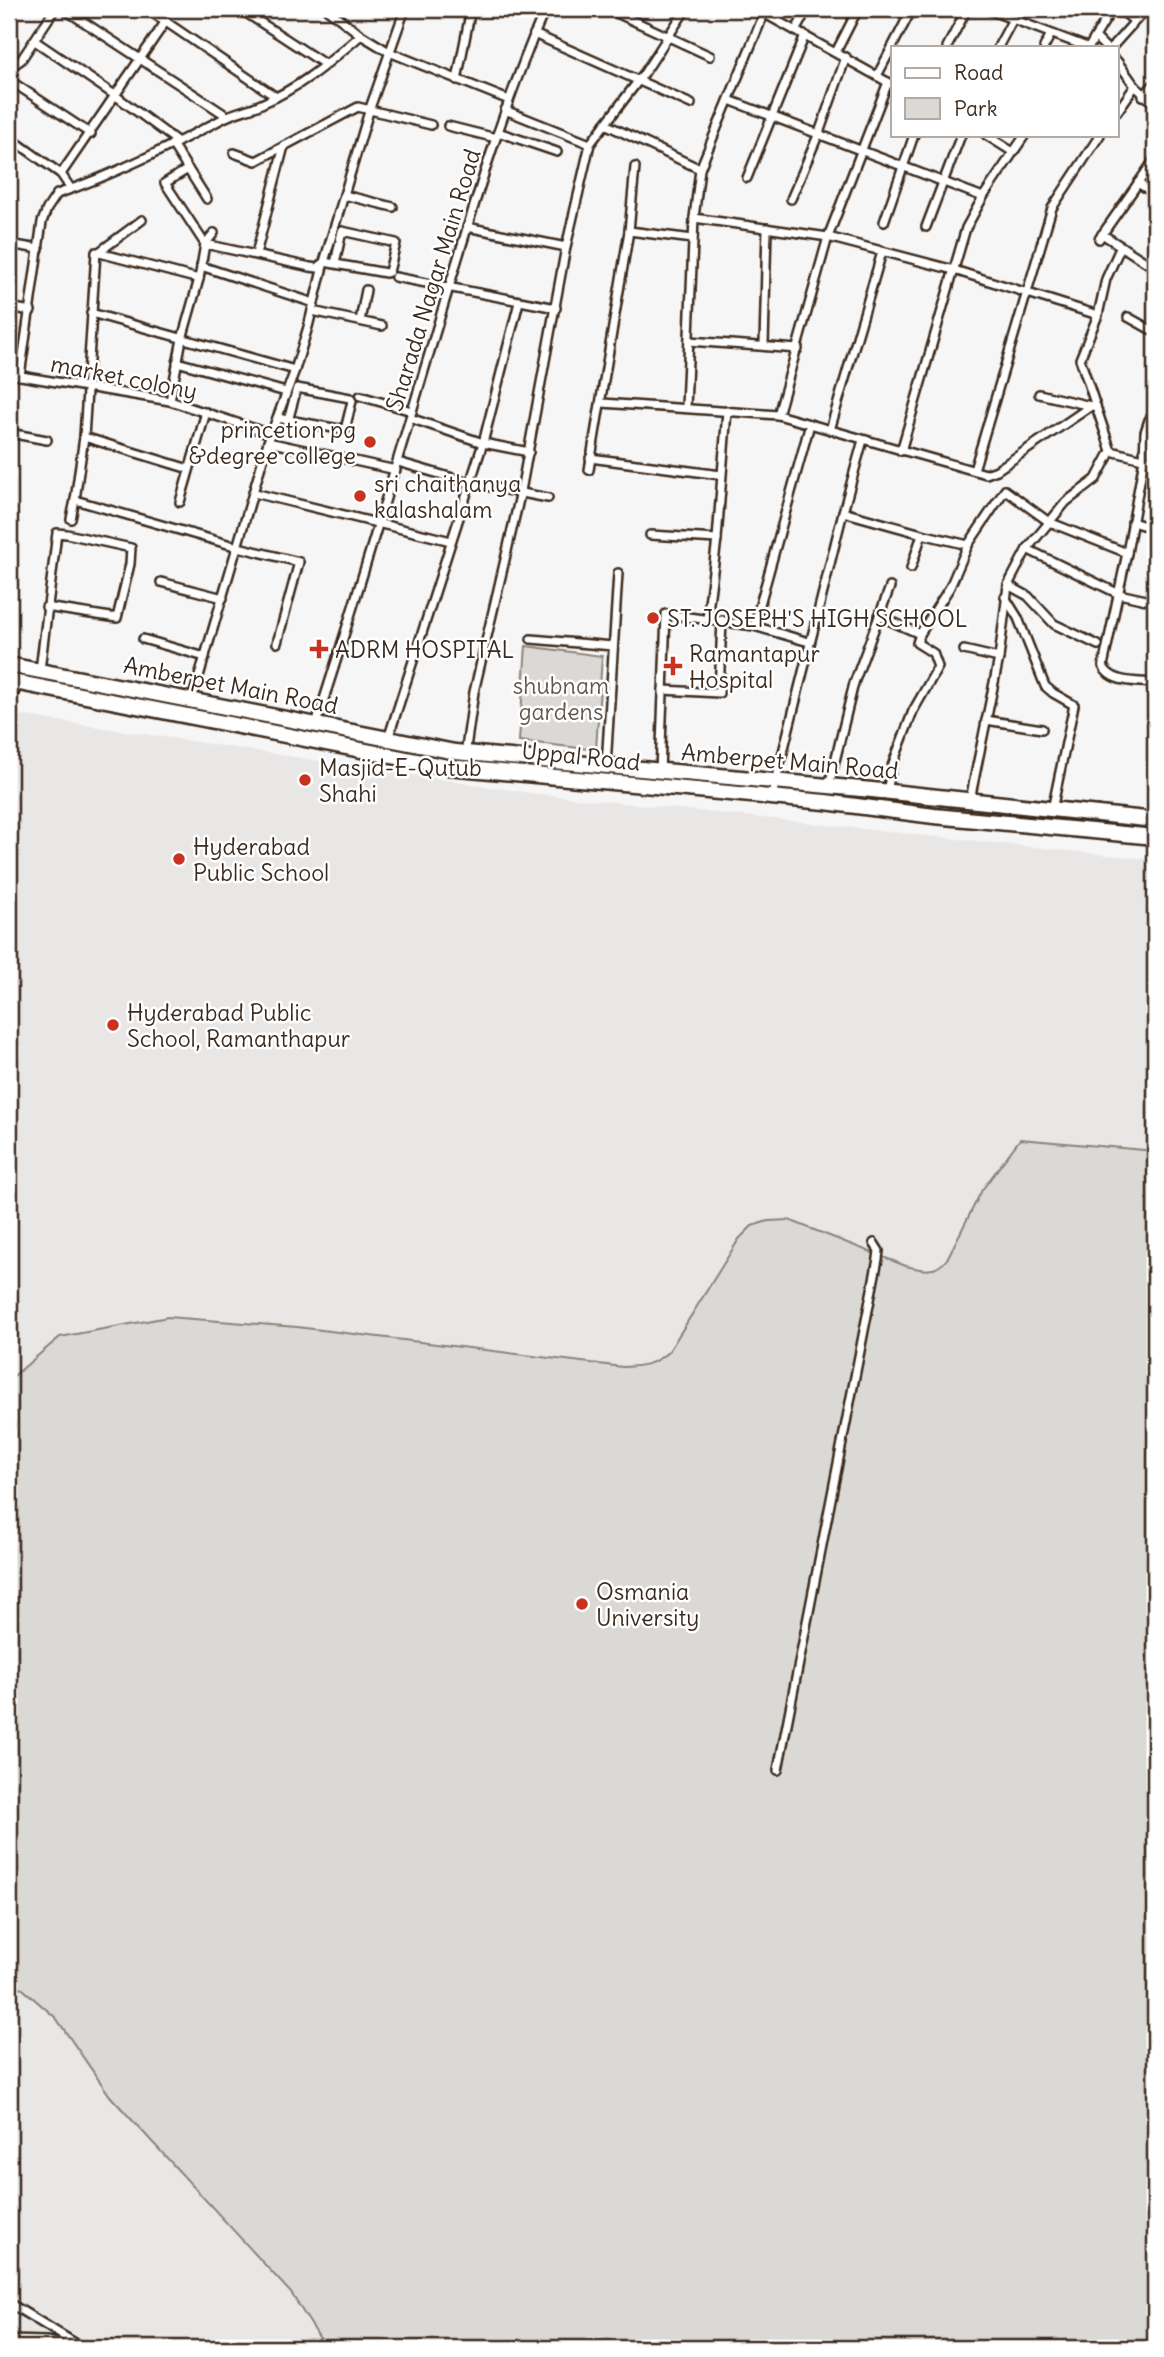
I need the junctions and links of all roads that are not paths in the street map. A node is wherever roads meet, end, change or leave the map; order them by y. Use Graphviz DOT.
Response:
graph roads {
  1 [pos="55,9"];
  2 [pos="64,9"];
  3 [pos="147,9"];
  4 [pos="240,9"];
  5 [pos="327,9"];
  6 [pos="405,9"];
  7 [pos="471,9"];
  8 [pos="545,9"];
  9 [pos="608,9"];
  10 [pos="676,9"];
  11 [pos="756,9"];
  12 [pos="807,9"];
  13 [pos="858,9"];
  14 [pos="912,9"];
  15 [pos="967,9"];
  16 [pos="986,9"];
  17 [pos="1112,9"];
  18 [pos="1120,9"];
  19 [pos="1146,9"];
  20 [pos="685,10"];
  21 [pos="765,11"];
  22 [pos="1013,19"];
  23 [pos="1134,21"];
  24 [pos="166,22"];
  25 [pos="796,30"];
  26 [pos="534,34"];
  27 [pos="805,34"];
  28 [pos="1051,34"];
  29 [pos="361,35"];
  30 [pos="1095,37"];
  31 [pos="669,38"];
  32 [pos="896,39"];
  33 [pos="35,41"];
  34 [pos="892,46"];
  35 [pos="903,46"];
  36 [pos="948,46"];
  37 [pos="999,46"];
  38 [pos="1045,46"];
  39 [pos="1085,46"];
  40 [pos="1089,46"];
  41 [pos="1104,46"];
  42 [pos="1113,46"];
  43 [pos="891,49"];
  44 [pos="836,51"];
  45 [pos="389,52"];
  46 [pos="710,56"];
  47 [pos="846,57"];
  48 [pos="140,59"];
  49 [pos="1118,62"];
  50 [pos="326,65"];
  51 [pos="9,68"];
  52 [pos="877,76"];
  53 [pos="9,80"];
  54 [pos="457,80"];
  55 [pos="638,80"];
  56 [pos="890,83"];
  57 [pos="1155,83"];
  58 [pos="1135,86"];
  59 [pos="116,96"];
  60 [pos="1143,96"];
  61 [pos="276,97"];
  62 [pos="509,100"];
  63 [pos="729,100"];
  64 [pos="691,104"];
  65 [pos="1155,105"];
  66 [pos="370,108"];
  67 [pos="505,110"];
  68 [pos="1118,111"];
  69 [pos="227,116"];
  70 [pos="772,116"];
  71 [pos="605,124"];
  72 [pos="431,125"];
  73 [pos="448,126"];
  74 [pos="819,133"];
  75 [pos="91,134"];
  76 [pos="497,135"];
  77 [pos="914,136"];
  78 [pos="961,136"];
  79 [pos="1025,136"];
  80 [pos="1099,136"];
  81 [pos="9,137"];
  82 [pos="997,138"];
  83 [pos="175,143"];
  84 [pos="590,144"];
  85 [pos="284,146"];
  86 [pos="861,149"];
  87 [pos="557,152"];
  88 [pos="1013,152"];
  89 [pos="234,153"];
  90 [pos="1155,159"];
  91 [pos="904,166"];
  92 [pos="635,167"];
  93 [pos="188,169"];
  94 [pos="700,169"];
  95 [pos="64,178"];
  96 [pos="747,178"];
  97 [pos="945,180"];
  98 [pos="1138,183"];
  99 [pos="71,189"];
  100 [pos="57,194"];
  101 [pos="1155,194"];
  102 [pos="344,195"];
  103 [pos="984,197"];
  104 [pos="207,199"];
  105 [pos="791,199"];
  106 [pos="393,207"];
  107 [pos="694,218"];
  108 [pos="142,220"];
  109 [pos="884,222"];
  110 [pos="467,227"];
  111 [pos="926,227"];
  112 [pos="767,228"];
  113 [pos="629,231"];
  114 [pos="214,233"];
  115 [pos="828,237"];
  116 [pos="693,239"];
  117 [pos="9,244"];
  118 [pos="205,244"];
  119 [pos="1121,246"];
  120 [pos="566,247"];
  121 [pos="38,249"];
  122 [pos="99,252"];
  123 [pos="882,252"];
  124 [pos="256,254"];
  125 [pos="324,262"];
  126 [pos="335,264"];
  127 [pos="201,266"];
  128 [pos="1155,268"];
  129 [pos="954,270"];
  130 [pos="395,277"];
  131 [pos="199,279"];
  132 [pos="449,287"];
  133 [pos="366,290"];
  134 [pos="1026,294"];
  135 [pos="519,302"];
  136 [pos="9,307"];
  137 [pos="314,307"];
  138 [pos="556,308"];
  139 [pos="31,311"];
  140 [pos="91,313"];
  141 [pos="1098,314"];
  142 [pos="1128,317"];
  143 [pos="360,321"];
  144 [pos="382,326"];
  145 [pos="1155,332"];
  146 [pos="182,339"];
  147 [pos="689,341"];
  148 [pos="764,345"];
  149 [pos="798,349"];
  150 [pos="177,362"];
  151 [pos="295,370"];
  152 [pos="9,374"];
  153 [pos="20,376"];
  154 [pos="88,387"];
  155 [pos="286,391"];
  156 [pos="1039,394"];
  157 [pos="360,396"];
  158 [pos="170,401"];
  159 [pos="602,403"];
  160 [pos="1094,406"];
  161 [pos="686,407"];
  162 [pos="727,411"];
  163 [pos="1155,411"];
  164 [pos="206,412"];
  165 [pos="411,414"];
  166 [pos="778,415"];
  167 [pos="277,418"];
  168 [pos="288,421"];
  169 [pos="810,424"];
  170 [pos="830,430"];
  171 [pos="9,433"];
  172 [pos="271,433"];
  173 [pos="84,437"];
  174 [pos="863,439"];
  175 [pos="47,440"];
  176 [pos="268,442"];
  177 [pos="483,443"];
  178 [pos="901,451"];
  179 [pos="529,452"];
  180 [pos="1111,452"];
  181 [pos="590,458"];
  182 [pos="1144,459"];
  183 [pos="1155,462"];
  184 [pos="397,466"];
  185 [pos="189,469"];
  186 [pos="589,470"];
  187 [pos="974,470"];
  188 [pos="721,475"];
  189 [pos="9,481"];
  190 [pos="470,483"];
  191 [pos="521,491"];
  192 [pos="254,493"];
  193 [pos="548,499"];
  194 [pos="75,500"];
  195 [pos="180,502"];
  196 [pos="843,512"];
  197 [pos="9,514"];
  198 [pos="71,519"];
  199 [pos="1049,522"];
  200 [pos="381,523"];
  201 [pos="1132,523"];
  202 [pos="1155,529"];
  203 [pos="922,534"];
  204 [pos="650,535"];
  205 [pos="717,539"];
  206 [pos="451,541"];
  207 [pos="968,545"];
  208 [pos="238,547"];
  209 [pos="1027,550"];
  210 [pos="1127,553"];
  211 [pos="911,568"];
  212 [pos="618,573"];
  213 [pos="161,582"];
  214 [pos="1008,585"];
  215 [pos="890,587"];
  216 [pos="1119,594"];
  217 [pos="1005,597"];
  218 [pos="223,598"];
  219 [pos="1155,602"];
  220 [pos="46,607"];
  221 [pos="879,616"];
  222 [pos="708,619"];
  223 [pos="722,621"];
  224 [pos="754,625"];
  225 [pos="920,634"];
  226 [pos="144,639"];
  227 [pos="531,639"];
  228 [pos="809,642"];
  229 [pos="277,643"];
  230 [pos="1098,645"];
  231 [pos="613,646"];
  232 [pos="964,650"];
  233 [pos="205,657"];
  234 [pos="999,658"];
  235 [pos="9,665"];
  236 [pos="32,669"];
  237 [pos="14,682"];
  238 [pos="1155,683"];
  239 [pos="663,690"];
  240 [pos="192,701"];
  241 [pos="9,702"];
  242 [pos="986,720"];
  243 [pos="316,725"];
  244 [pos="1042,729"];
  245 [pos="388,740"];
  246 [pos="464,760"];
  247 [pos="606,767"];
  248 [pos="660,772"];
  249 [pos="774,781"];
  250 [pos="829,786"];
  251 [pos="887,792"];
  252 [pos="772,796"];
  253 [pos="970,800"];
  254 [pos="1052,811"];
  255 [pos="1155,820"];
  256 [pos="1155,837"];
  257 [pos="874,1243"];
  258 [pos="778,1770"];
  259 [pos="9,2304"];
  260 [pos="9,2340"];
  261 [pos="82,2348"];
  1 -- 33 [label="street"];
  2 -- 48 [label="street"];
  3 -- 24 [label="street"];
  4 -- 50 [label="street"];
  5 -- 29 [label="street"];
  6 -- 45 [label="street"];
  7 -- 54 [label="street"];
  8 -- 26 [label="street, Sharada Nagar Main Road"];
  9 -- 31 [label="street"];
  10 -- 20 [label="street"];
  11 -- 21 [label="street"];
  12 -- 25 [label="street"];
  13 -- 44 [label="street"];
  14 -- 32 [label="street"];
  15 -- 36 [label="street"];
  16 -- 22 [label="street"];
  17 -- 30 [label="street"];
  18 -- 23 [label="street"];
  19 -- 23 [label="street"];
  20 -- 31 [label="street"];
  21 -- 25 [label="street"];
  21 -- 63 [label="street"];
  22 -- 28 [label="street"];
  22 -- 37 [label="street"];
  23 -- 42 [label="street"];
  24 -- 48 [label="street"];
  24 -- 61 [label="street"];
  25 -- 27 [label="street"];
  26 -- 55 [label="street"];
  26 -- 62 [label="street, Sharada Nagar Main Road"];
  27 -- 44 [label="street"];
  27 -- 70 [label="street"];
  28 -- 38 [label="street"];
  28 -- 39 [label="street"];
  29 -- 45 [label="street"];
  29 -- 50 [label="street"];
  30 -- 40 [label="street"];
  30 -- 41 [label="street"];
  31 -- 46 [label="street"];
  31 -- 55 [label="street"];
  32 -- 34 [label="street"];
  32 -- 35 [label="street"];
  33 -- 51 [label="street"];
  33 -- 59 [label="street"];
  43 -- 52 [label="street"];
  44 -- 47 [label="street"];
  45 -- 54 [label="street"];
  45 -- 66 [label="street"];
  47 -- 52 [label="street"];
  47 -- 74 [label="street"];
  48 -- 59 [label="street"];
  48 -- 69 [label="street"];
  49 -- 58 [label="street"];
  50 -- 61 [label="street"];
  52 -- 56 [label="street"];
  53 -- 75 [label="street"];
  54 -- 62 [label="street"];
  55 -- 64 [label="street"];
  55 -- 71 [label="street"];
  56 -- 86 [label="street"];
  57 -- 60 [label="street"];
  58 -- 60 [label="street"];
  58 -- 68 [label="street"];
  59 -- 75 [label="street"];
  59 -- 83 [label="street"];
  60 -- 65 [label="street"];
  61 -- 69 [label="street"];
  62 -- 67 [label="street, Sharada Nagar Main Road"];
  63 -- 70 [label="street"];
  63 -- 94 [label="street"];
  66 -- 72 [label="street"];
  66 -- 85 [label="street"];
  66 -- 102 [label="street"];
  67 -- 76 [label="street, Sharada Nagar Main Road"];
  67 -- 84 [label="street"];
  69 -- 83 [label="street"];
  70 -- 74 [label="street"];
  70 -- 96 [label="street"];
  71 -- 84 [label="street"];
  71 -- 94 [label="street"];
  73 -- 76 [label="street"];
  74 -- 86 [label="street"];
  74 -- 105 [label="street"];
  75 -- 95 [label="street"];
  76 -- 87 [label="street"];
  76 -- 110 [label="street, Sharada Nagar Main Road"];
  77 -- 91 [label="street"];
  78 -- 97 [label="street"];
  79 -- 88 [label="street"];
  80 -- 134 [label="street"];
  81 -- 95 [label="street"];
  82 -- 88 [label="street"];
  83 -- 93 [label="street"];
  83 -- 99 [label="street"];
  84 -- 120 [label="street"];
  85 -- 89 [label="street"];
  85 -- 124 [label="street"];
  86 -- 91 [label="street"];
  86 -- 115 [label="street"];
  88 -- 103 [label="street"];
  90 -- 98 [label="street"];
  91 -- 97 [label="street"];
  91 -- 109 [label="street"];
  92 -- 113 [label="street"];
  93 -- 104 [label="street"];
  93 -- 118 [label="street"];
  94 -- 107 [label="street"];
  95 -- 99 [label="street"];
  95 -- 100 [label="street"];
  97 -- 103 [label="street"];
  97 -- 111 [label="street"];
  98 -- 101 [label="street"];
  98 -- 119 [label="street"];
  99 -- 100 [label="street"];
  100 -- 121 [label="street"];
  102 -- 106 [label="street"];
  102 -- 125 [label="street"];
  103 -- 129 [label="street"];
  107 -- 112 [label="street"];
  107 -- 116 [label="street"];
  108 -- 122 [label="street"];
  110 -- 120 [label="street"];
  110 -- 132 [label="street, Sharada Nagar Main Road"];
  112 -- 115 [label="street"];
  112 -- 148 [label="street"];
  113 -- 116 [label="street"];
  113 -- 159 [label="street"];
  114 -- 118 [label="street"];
  115 -- 123 [label="street"];
  115 -- 149 [label="street"];
  116 -- 147 [label="street"];
  117 -- 121 [label="street"];
  118 -- 124 [label="street"];
  118 -- 127 [label="street"];
  119 -- 128 [label="street"];
  119 -- 141 [label="street"];
  120 -- 138 [label="street"];
  121 -- 139 [label="street"];
  122 -- 131 [label="street"];
  122 -- 140 [label="street"];
  123 -- 129 [label="street"];
  123 -- 170 [label="street"];
  124 -- 125 [label="street"];
  125 -- 126 [label="street"];
  125 -- 137 [label="street"];
  126 -- 126 [label="street"];
  127 -- 131 [label="street"];
  127 -- 137 [label="street"];
  129 -- 134 [label="street"];
  129 -- 178 [label="street"];
  130 -- 132 [label="street"];
  131 -- 146 [label="street"];
  132 -- 135 [label="street"];
  132 -- 165 [label="street, Sharada Nagar Main Road"];
  133 -- 143 [label="street"];
  134 -- 141 [label="street"];
  134 -- 187 [label="street"];
  135 -- 138 [label="street"];
  135 -- 177 [label="street"];
  136 -- 139 [label="street"];
  137 -- 143 [label="street"];
  137 -- 151 [label="street"];
  138 -- 179 [label="street"];
  139 -- 153 [label="street"];
  140 -- 146 [label="street"];
  140 -- 154 [label="street"];
  141 -- 160 [label="street"];
  142 -- 145 [label="street"];
  143 -- 144 [label="street"];
  146 -- 150 [label="street"];
  146 -- 151 [label="street"];
  147 -- 148 [label="street"];
  147 -- 161 [label="street"];
  148 -- 149 [label="street"];
  149 -- 166 [label="street"];
  150 -- 155 [label="street"];
  150 -- 158 [label="street"];
  151 -- 155 [label="street"];
  152 -- 153 [label="street, market colony"];
  153 -- 154 [label="street, market colony"];
  154 -- 158 [label="street, market colony"];
  154 -- 173 [label="street"];
  155 -- 167 [label="street"];
  156 -- 160 [label="street"];
  157 -- 165 [label="street"];
  158 -- 164 [label="street, market colony"];
  159 -- 161 [label="street"];
  159 -- 181 [label="street"];
  160 -- 180 [label="street"];
  160 -- 187 [label="street"];
  161 -- 162 [label="street"];
  162 -- 166 [label="street"];
  162 -- 188 [label="street"];
  163 -- 182 [label="street"];
  164 -- 172 [label="street, market colony"];
  164 -- 185 [label="street"];
  165 -- 177 [label="street"];
  165 -- 184 [label="street, Sharada Nagar Main Road"];
  166 -- 169 [label="street"];
  167 -- 168 [label="street"];
  167 -- 172 [label="street"];
  168 -- 168 [label="street"];
  169 -- 170 [label="street"];
  169 -- 224 [label="street"];
  170 -- 174 [label="street"];
  171 -- 175 [label="street"];
  172 -- 176 [label="street"];
  173 -- 185 [label="street"];
  173 -- 194 [label="street"];
  174 -- 178 [label="street"];
  174 -- 196 [label="street"];
  176 -- 184 [label="street"];
  176 -- 192 [label="street"];
  177 -- 179 [label="street"];
  177 -- 190 [label="street"];
  178 -- 187 [label="street"];
  179 -- 191 [label="street"];
  180 -- 182 [label="street"];
  180 -- 199 [label="street"];
  181 -- 186 [label="street"];
  181 -- 188 [label="street"];
  182 -- 183 [label="street"];
  182 -- 201 [label="street"];
  184 -- 190 [label="street"];
  184 -- 200 [label="street, Sharada Nagar Main Road"];
  185 -- 195 [label="street"];
  188 -- 205 [label="street"];
  189 -- 197 [label="street"];
  190 -- 191 [label="street"];
  190 -- 206 [label="street"];
  191 -- 193 [label="street"];
  191 -- 246 [label="street"];
  192 -- 200 [label="street"];
  192 -- 208 [label="street"];
  194 -- 198 [label="street"];
  194 -- 208 [label="street"];
  196 -- 203 [label="street"];
  196 -- 228 [label="street"];
  199 -- 207 [label="street"];
  199 -- 209 [label="street"];
  199 -- 210 [label="street"];
  200 -- 206 [label="street"];
  200 -- 243 [label="street, Sharada Nagar Main Road"];
  201 -- 202 [label="street"];
  201 -- 210 [label="street"];
  203 -- 207 [label="street"];
  203 -- 211 [label="street"];
  204 -- 205 [label="street"];
  205 -- 222 [label="street"];
  206 -- 245 [label="street"];
  207 -- 225 [label="street"];
  208 -- 218 [label="street"];
  208 -- 229 [label="street"];
  209 -- 214 [label="street"];
  209 -- 216 [label="street"];
  210 -- 216 [label="street"];
  212 -- 231 [label="street"];
  213 -- 218 [label="street"];
  214 -- 217 [label="street"];
  214 -- 230 [label="street"];
  215 -- 221 [label="street"];
  216 -- 219 [label="street"];
  216 -- 238 [label="street"];
  217 -- 234 [label="street"];
  217 -- 254 [label="street"];
  218 -- 233 [label="street"];
  220 -- 220 [label="street"];
  220 -- 236 [label="street"];
  221 -- 225 [label="street"];
  221 -- 250 [label="street"];
  222 -- 223 [label="street"];
  222 -- 239 [label="street"];
  223 -- 224 [label="street"];
  223 -- 239 [label="street"];
  224 -- 228 [label="street"];
  225 -- 251 [label="street"];
  226 -- 233 [label="street"];
  227 -- 231 [label="street"];
  228 -- 249 [label="street"];
  231 -- 247 [label="street"];
  232 -- 234 [label="street"];
  233 -- 240 [label="street"];
  234 -- 242 [label="street"];
  235 -- 236 [label="highway, Amberpet Main Road"];
  236 -- 237 [label="street"];
  236 -- 240 [label="highway, Amberpet Main Road"];
  237 -- 241 [label="street"];
  237 -- 246 [label="highway, Uppal Road"];
  239 -- 248 [label="street"];
  240 -- 243 [label="highway, Amberpet Main Road"];
  242 -- 244 [label="street"];
  242 -- 253 [label="street"];
  243 -- 245 [label="highway, Amberpet Main Road"];
  245 -- 246 [label="highway, Amberpet Main Road"];
  246 -- 247 [label="highway, Amberpet Main Road"];
  246 -- 252 [label="highway, Uppal Road"];
  247 -- 248 [label="highway, Amberpet Main Road"];
  248 -- 249 [label="highway, Amberpet Main Road"];
  249 -- 250 [label="highway, Amberpet Main Road"];
  249 -- 252 [label="street"];
  250 -- 251 [label="highway, Amberpet Main Road"];
  251 -- 253 [label="highway, Amberpet Main Road"];
  252 -- 256 [label="highway, Uppal Road"];
  253 -- 254 [label="highway, Amberpet Main Road"];
  254 -- 255 [label="highway, Amberpet Main Road"];
  257 -- 258 [label="street"];
  259 -- 261 [label="street"];
  260 -- 261 [label="street"];
}
